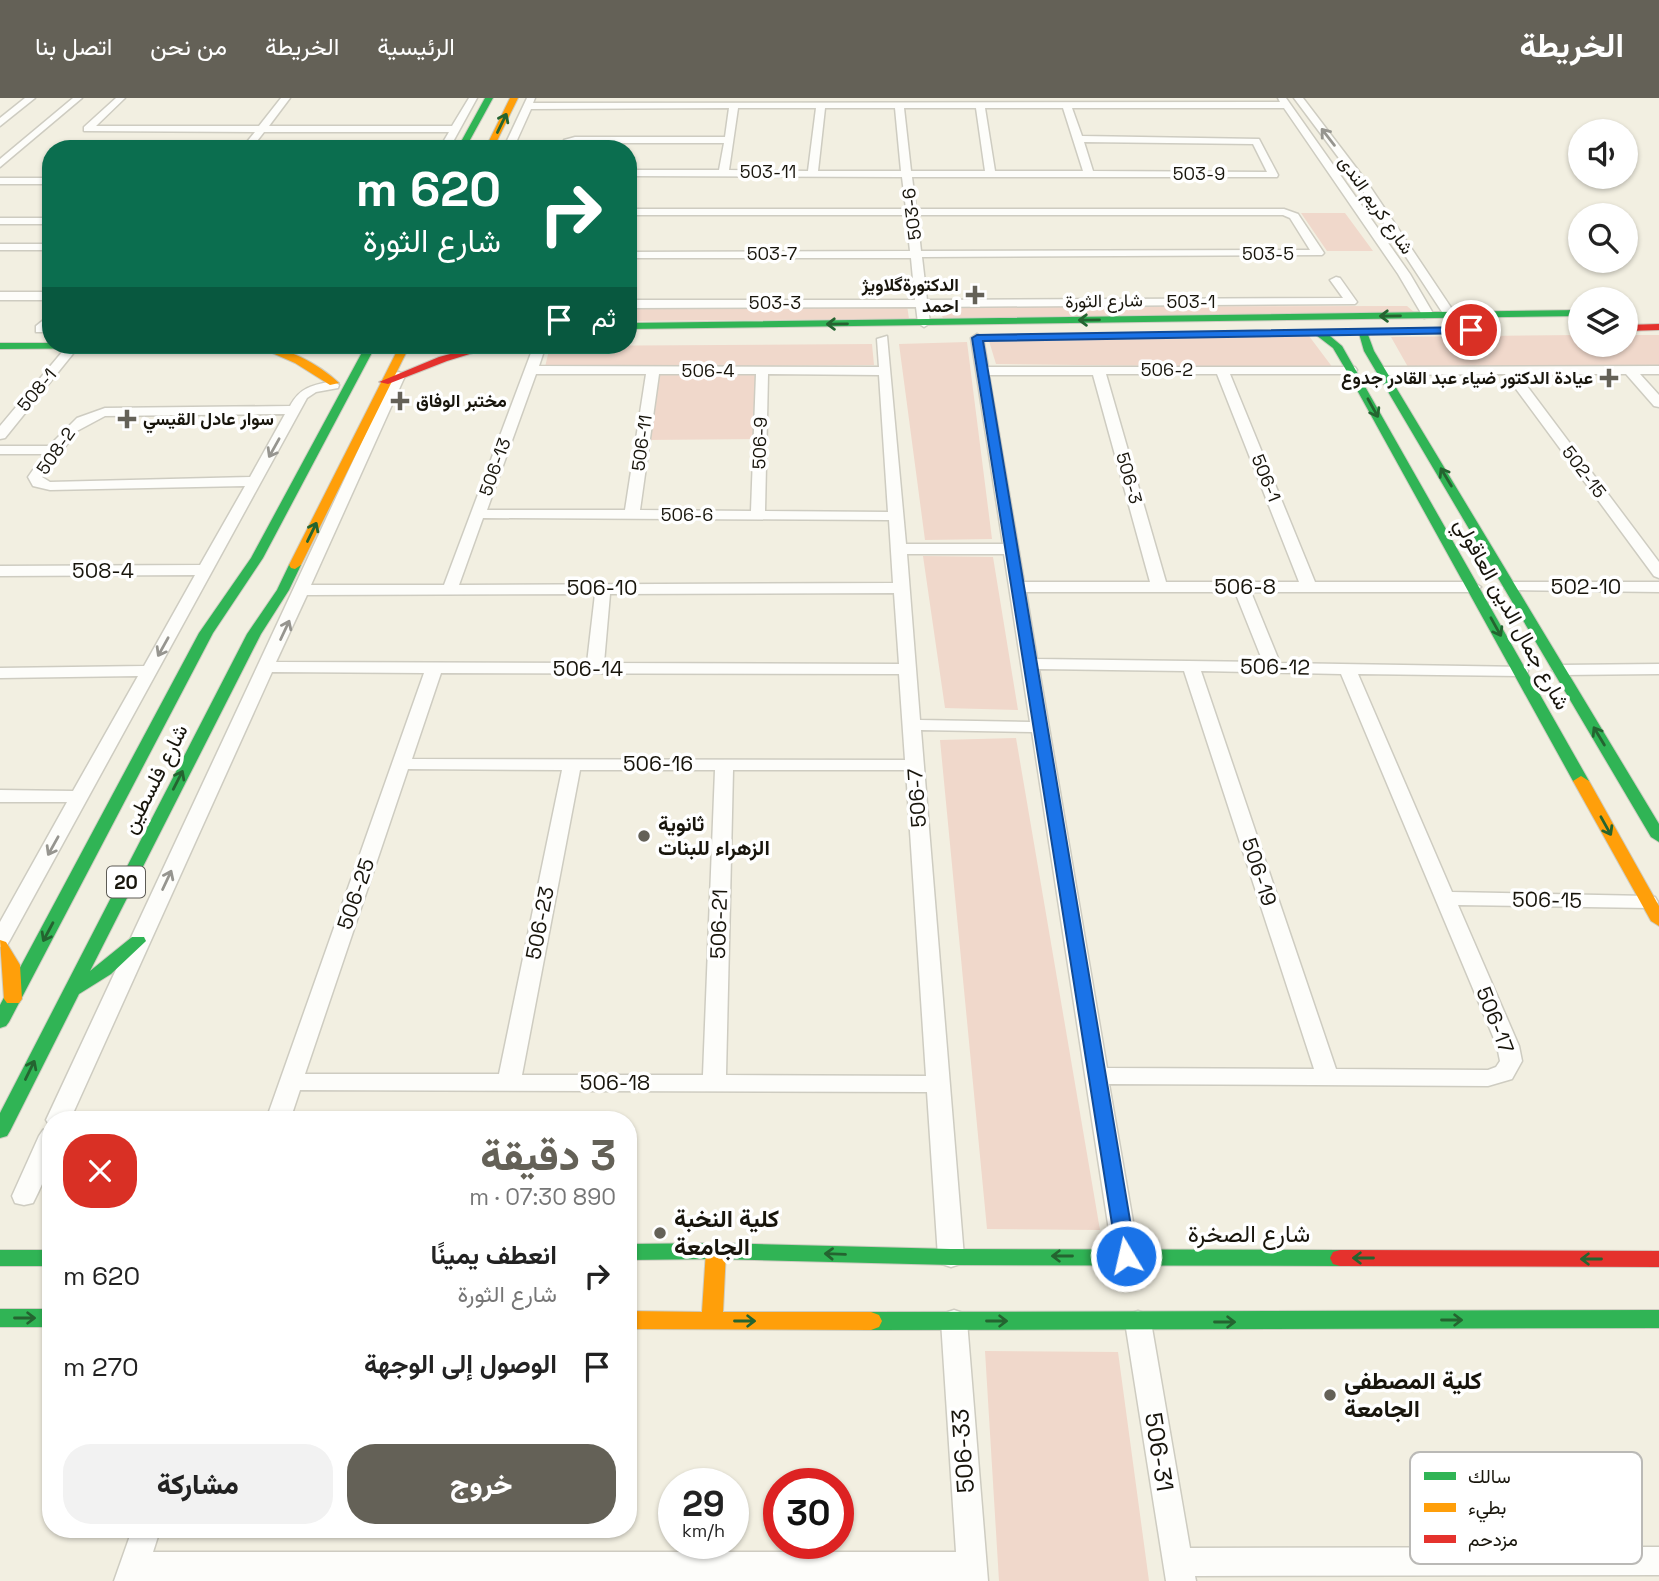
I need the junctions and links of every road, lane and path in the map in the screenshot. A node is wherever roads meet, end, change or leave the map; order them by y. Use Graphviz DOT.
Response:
graph roads {
  1 [pos="31,98"];
  2 [pos="78,98"];
  3 [pos="121,98"];
  4 [pos="286,98"];
  5 [pos="1297,98"];
  6 [pos="482,101"];
  7 [pos="524,101"];
  8 [pos="1284,101"];
  9 [pos="609,102"];
  10 [pos="685,102"];
  11 [pos="842,102"];
  12 [pos="1123,102"];
  13 [pos="1229,102"];
  14 [pos="1068,105"];
  15 [pos="734,106"];
  16 [pos="821,106"];
  17 [pos="900,106"];
  18 [pos="980,106"];
  19 [pos="460,122"];
  20 [pos="0,123"];
  21 [pos="261,129"];
  22 [pos="1077,139"];
  23 [pos="253,140"];
  24 [pos="449,140"];
  25 [pos="465,140"];
  26 [pos="496,140"];
  27 [pos="511,140"];
  28 [pos="572,140"];
  29 [pos="729,140"];
  30 [pos="0,166"];
  31 [pos="13,168"];
  32 [pos="813,172"];
  33 [pos="907,172"];
  34 [pos="637,173"];
  35 [pos="724,173"];
  36 [pos="989,173"];
  37 [pos="1089,174"];
  38 [pos="0,181"];
  39 [pos="42,181"];
  40 [pos="1339,183"];
  41 [pos="1363,184"];
  42 [pos="637,212"];
  43 [pos="912,212"];
  44 [pos="0,221"];
  45 [pos="42,221"];
  46 [pos="0,247"];
  47 [pos="42,247"];
  48 [pos="916,254"];
  49 [pos="637,255"];
  50 [pos="1336,281"];
  51 [pos="0,296"];
  52 [pos="42,296"];
  53 [pos="922,302"];
  54 [pos="637,304"];
  55 [pos="1659,311"];
  56 [pos="1638,312"];
  57 [pos="1568,313"];
  58 [pos="1450,314"];
  59 [pos="1428,315"];
  60 [pos="1131,320"];
  61 [pos="924,323"];
  62 [pos="42,326"];
  63 [pos="637,326"];
  64 [pos="1659,327"];
  65 [pos="1638,328"];
  66 [pos="1568,329"];
  67 [pos="0,330"];
  68 [pos="1362,332"];
  69 [pos="1229,334"];
  70 [pos="1176,335"];
  71 [pos="1137,336"];
  72 [pos="977,338"];
  73 [pos="876,339"];
  74 [pos="637,340"];
  75 [pos="42,345"];
  76 [pos="0,346"];
  77 [pos="1339,351"];
  78 [pos="1369,351"];
  79 [pos="67,354"];
  80 [pos="282,354"];
  81 [pos="365,354"];
  82 [pos="381,354"];
  83 [pos="402,354"];
  84 [pos="461,354"];
  85 [pos="536,354"];
  86 [pos="530,370"];
  87 [pos="1098,370"];
  88 [pos="1222,370"];
  89 [pos="1352,370"];
  90 [pos="1629,370"];
  91 [pos="1659,370"];
  92 [pos="653,371"];
  93 [pos="762,371"];
  94 [pos="886,371"];
  95 [pos="982,371"];
  96 [pos="1382,371"];
  97 [pos="1509,371"];
  98 [pos="335,379"];
  99 [pos="392,379"];
  100 [pos="1659,403"];
  101 [pos="295,410"];
  102 [pos="0,435"];
  103 [pos="0,450"];
  104 [pos="54,450"];
  105 [pos="255,481"];
  106 [pos="307,499"];
  107 [pos="478,514"];
  108 [pos="632,514"];
  109 [pos="261,515"];
  110 [pos="758,515"];
  111 [pos="896,516"];
  112 [pos="899,548"];
  113 [pos="1011,549"];
  114 [pos="206,570"];
  115 [pos="273,570"];
  116 [pos="0,571"];
  117 [pos="1659,573"];
  118 [pos="1017,587"];
  119 [pos="1159,587"];
  120 [pos="1241,587"];
  121 [pos="1309,587"];
  122 [pos="1473,587"];
  123 [pos="1512,587"];
  124 [pos="1659,587"];
  125 [pos="902,588"];
  126 [pos="450,589"];
  127 [pos="603,589"];
  128 [pos="303,590"];
  129 [pos="254,634"];
  130 [pos="1030,664"];
  131 [pos="1191,666"];
  132 [pos="268,667"];
  133 [pos="1273,667"];
  134 [pos="1348,668"];
  135 [pos="434,669"];
  136 [pos="595,669"];
  137 [pos="908,669"];
  138 [pos="1659,669"];
  139 [pos="1560,670"];
  140 [pos="150,671"];
  141 [pos="1520,671"];
  142 [pos="0,673"];
  143 [pos="912,725"];
  144 [pos="1040,727"];
  145 [pos="402,764"];
  146 [pos="572,764"];
  147 [pos="724,764"];
  148 [pos="915,765"];
  149 [pos="0,796"];
  150 [pos="80,797"];
  151 [pos="1659,836"];
  152 [pos="1445,898"];
  153 [pos="1648,902"];
  154 [pos="1659,922"];
  155 [pos="0,940"];
  156 [pos="138,942"];
  157 [pos="0,946"];
  158 [pos="69,992"];
  159 [pos="13,999"];
  160 [pos="0,1023"];
  161 [pos="1096,1076"];
  162 [pos="1328,1078"];
  163 [pos="292,1082"];
  164 [pos="509,1083"];
  165 [pos="714,1083"];
  166 [pos="939,1084"];
  167 [pos="62,1111"];
  168 [pos="281,1111"];
  169 [pos="0,1131"];
  170 [pos="42,1156"];
  171 [pos="24,1196"];
  172 [pos="716,1251"];
  173 [pos="637,1252"];
  174 [pos="1126,1256"];
  175 [pos="951,1257"];
  176 [pos="0,1258"];
  177 [pos="42,1258"];
  178 [pos="1659,1259"];
  179 [pos="0,1318"];
  180 [pos="42,1318"];
  181 [pos="1659,1319"];
  182 [pos="637,1320"];
  183 [pos="712,1321"];
  184 [pos="954,1321"];
  185 [pos="1138,1322"];
  186 [pos="143,1538"];
  187 [pos="1593,1564"];
  188 [pos="1179,1571"];
  189 [pos="1440,1571"];
  190 [pos="131,1574"];
  191 [pos="424,1574"];
  192 [pos="697,1574"];
  193 [pos="972,1574"];
  1 -- 20 [label="street"];
  2 -- 30 [label="street"];
  3 -- 21 [label="street"];
  4 -- 21 [label="street"];
  41 -- 5 [label="street, شارع كريم الندى, one-way"];
  6 -- 19 [label="main road"];
  6 -- 25 [label="main road"];
  7 -- 9 [label="street"];
  26 -- 7 [label="main road, one-way"];
  7 -- 27 [label="street"];
  8 -- 13 [label="street"];
  8 -- 40 [label="street, شارع كريم الندى"];
  9 -- 10 [label="street"];
  10 -- 15 [label="street"];
  11 -- 16 [label="street"];
  11 -- 17 [label="street"];
  12 -- 13 [label="street"];
  12 -- 14 [label="street"];
  14 -- 18 [label="street"];
  14 -- 22 [label="street"];
  15 -- 16 [label="street"];
  15 -- 29 [label="street"];
  16 -- 32 [label="street"];
  17 -- 18 [label="street"];
  17 -- 33 [label="street, 503-6"];
  18 -- 36 [label="street"];
  19 -- 21 [label="street"];
  19 -- 24 [label="street"];
  21 -- 23 [label="street"];
  22 -- 37 [label="street"];
  22 -- 37 [label="street, 503-9"];
  28 -- 29 [label="street, 503-11"];
  29 -- 35 [label="street"];
  30 -- 31 [label="street"];
  32 -- 33 [label="street, 503-11"];
  32 -- 35 [label="street, 503-11"];
  33 -- 36 [label="street, 503-9"];
  33 -- 43 [label="street, 503-6"];
  34 -- 35 [label="street, 503-11"];
  36 -- 37 [label="street, 503-9"];
  38 -- 39 [label="street"];
  40 -- 41 [label="street"];
  40 -- 59 [label="street, شارع كريم الندى"];
  41 -- 58 [label="street, شارع كريم الندى"];
  42 -- 43 [label="street"];
  43 -- 48 [label="street, 503-6"];
  43 -- 48 [label="street, 503-5"];
  44 -- 45 [label="street"];
  46 -- 47 [label="street"];
  48 -- 49 [label="street, 503-7"];
  48 -- 53 [label="street, 503-6"];
  50 -- 53 [label="street, 503-1"];
  51 -- 52 [label="street"];
  53 -- 54 [label="street, 503-3"];
  53 -- 61 [label="street, 503-6"];
  55 -- 56 [label="main road"];
  57 -- 58 [label="main road, شارع الثورة"];
  58 -- 59 [label="main road, شارع الثورة"];
  59 -- 60 [label="main road, شارع الثورة, one-way"];
  60 -- 61 [label="main road, شارع الثورة, one-way"];
  60 -- 71 [label="main road"];
  61 -- 63 [label="main road, شارع الثورة, one-way"];
  62 -- 67 [label="main road"];
  64 -- 65 [label="main road"];
  66 -- 68 [label="main road"];
  68 -- 77 [label="main road, شارع جمال الدين العاقولي"];
  68 -- 78 [label="main road, شارع جمال الدين العاقولي"];
  69 -- 70 [label="main road"];
  72 -- 95 [label="street"];
  73 -- 74 [label="main road"];
  73 -- 94 [label="street, 506-7"];
  75 -- 76 [label="main road"];
  77 -- 78 [label="main road"];
  77 -- 89 [label="main road, شارع جمال الدين العاقولي"];
  78 -- 96 [label="main road, شارع جمال الدين العاقولي"];
  79 -- 102 [label="street, 508-1"];
  80 -- 98 [label="main road"];
  81 -- 159 [label="main road, شارع فلسطين / 20, one-way"];
  82 -- 106 [label="main road"];
  83 -- 99 [label="main road, شارع فلسطين / 20"];
  84 -- 99 [label="main road"];
  85 -- 86 [label="street, 506-13"];
  86 -- 92 [label="street, 506-4"];
  86 -- 107 [label="street, 506-13"];
  87 -- 88 [label="street, 506-2"];
  87 -- 95 [label="street, 506-2"];
  87 -- 119 [label="street, 506-3"];
  88 -- 89 [label="street, 506-2"];
  88 -- 121 [label="street, 506-1"];
  89 -- 122 [label="main road, شارع جمال الدين العاقولي, one-way"];
  90 -- 91 [label="street"];
  90 -- 97 [label="street"];
  90 -- 100 [label="street"];
  92 -- 93 [label="street, 506-4"];
  92 -- 108 [label="street, 506-11"];
  93 -- 94 [label="street, 506-4"];
  93 -- 110 [label="street, 506-9"];
  94 -- 111 [label="street, 506-7"];
  95 -- 113 [label="street"];
  96 -- 97 [label="street"];
  123 -- 96 [label="main road, شارع جمال الدين العاقولي, one-way"];
  97 -- 117 [label="street, 502-15"];
  98 -- 101 [label="street"];
  98 -- 109 [label="main road"];
  99 -- 128 [label="street"];
  129 -- 99 [label="main road, شارع فلسطين / 20, one-way"];
  101 -- 104 [label="street, 508-2"];
  101 -- 105 [label="street, one-way"];
  103 -- 104 [label="street"];
  104 -- 105 [label="street, 508-2"];
  105 -- 114 [label="street"];
  107 -- 108 [label="street, 506-6"];
  107 -- 126 [label="street, 506-13"];
  108 -- 110 [label="street, 506-6"];
  110 -- 111 [label="street, 506-6"];
  111 -- 112 [label="street, 506-7"];
  112 -- 113 [label="street"];
  112 -- 125 [label="street, 506-7"];
  113 -- 118 [label="street"];
  114 -- 116 [label="street, 508-4"];
  114 -- 140 [label="street, one-way"];
  115 -- 129 [label="main road, شارع فلسطين / 20"];
  118 -- 119 [label="street, 506-8"];
  118 -- 130 [label="street"];
  119 -- 120 [label="street, 506-8"];
  120 -- 121 [label="street, 506-8"];
  120 -- 133 [label="street"];
  121 -- 122 [label="street, 506-8"];
  122 -- 141 [label="main road, شارع جمال الدين العاقولي, one-way"];
  123 -- 124 [label="street, 502-10"];
  123 -- 139 [label="main road, شارع جمال الدين العاقولي"];
  125 -- 127 [label="street, 506-10"];
  125 -- 137 [label="street, 506-7"];
  126 -- 127 [label="street, 506-10"];
  126 -- 128 [label="street, 506-10"];
  127 -- 136 [label="street"];
  132 -- 128 [label="street, one-way"];
  158 -- 129 [label="main road, شارع فلسطين / 20, one-way"];
  130 -- 131 [label="street, 506-12"];
  130 -- 144 [label="street"];
  131 -- 133 [label="street, 506-12"];
  131 -- 162 [label="street, 506-19"];
  132 -- 135 [label="street, 506-14"];
  156 -- 132 [label="street, one-way"];
  133 -- 134 [label="street, 506-12"];
  134 -- 141 [label="street, 506-12"];
  134 -- 152 [label="street, 506-17"];
  135 -- 136 [label="street, 506-14"];
  135 -- 145 [label="street, 506-25"];
  136 -- 137 [label="street, 506-14"];
  137 -- 143 [label="street, 506-7"];
  138 -- 139 [label="street"];
  151 -- 139 [label="main road, شارع جمال الدين العاقولي, one-way"];
  140 -- 142 [label="street"];
  140 -- 150 [label="street"];
  141 -- 153 [label="main road, شارع جمال الدين العاقولي, one-way"];
  143 -- 144 [label="street"];
  143 -- 148 [label="street, 506-7"];
  144 -- 161 [label="street"];
  145 -- 146 [label="street, 506-16"];
  145 -- 163 [label="street, 506-25"];
  146 -- 147 [label="street, 506-16"];
  146 -- 164 [label="street, 506-23"];
  147 -- 148 [label="street, 506-16"];
  147 -- 165 [label="street, 506-21"];
  148 -- 166 [label="street, 506-7"];
  149 -- 150 [label="street"];
  150 -- 155 [label="street, one-way"];
  152 -- 153 [label="street, 506-15"];
  152 -- 162 [label="street, 506-17"];
  153 -- 154 [label="main road, شارع جمال الدين العاقولي"];
  156 -- 158 [label="main road"];
  156 -- 167 [label="street"];
  157 -- 159 [label="main road"];
  169 -- 158 [label="main road, شارع فلسطين / 20, one-way"];
  159 -- 160 [label="main road, شارع فلسطين / 20"];
  161 -- 162 [label="street, 506-17"];
  161 -- 174 [label="street"];
  163 -- 164 [label="street, 506-18"];
  163 -- 168 [label="street, 506-25"];
  164 -- 165 [label="street, 506-18"];
  165 -- 166 [label="street, 506-18"];
  166 -- 175 [label="street, 506-7"];
  170 -- 171 [label="street"];
  172 -- 173 [label="main road, شارع الصخرة"];
  175 -- 172 [label="main road, شارع الصخرة, one-way"];
  172 -- 183 [label="main road"];
  174 -- 175 [label="main road, شارع الصخرة, one-way"];
  178 -- 174 [label="main road, شارع الصخرة, one-way"];
  176 -- 177 [label="main road"];
  179 -- 180 [label="main road, one-way"];
  185 -- 181 [label="main road, one-way"];
  182 -- 183 [label="main road"];
  183 -- 184 [label="main road, one-way"];
  184 -- 185 [label="main road, one-way"];
  184 -- 193 [label="street, 506-33"];
  185 -- 188 [label="street, 506-31"];
  186 -- 190 [label="street"];
  187 -- 189 [label="street"];
  188 -- 189 [label="street"];
  190 -- 191 [label="street"];
  191 -- 192 [label="street"];
  192 -- 193 [label="street"];
}
